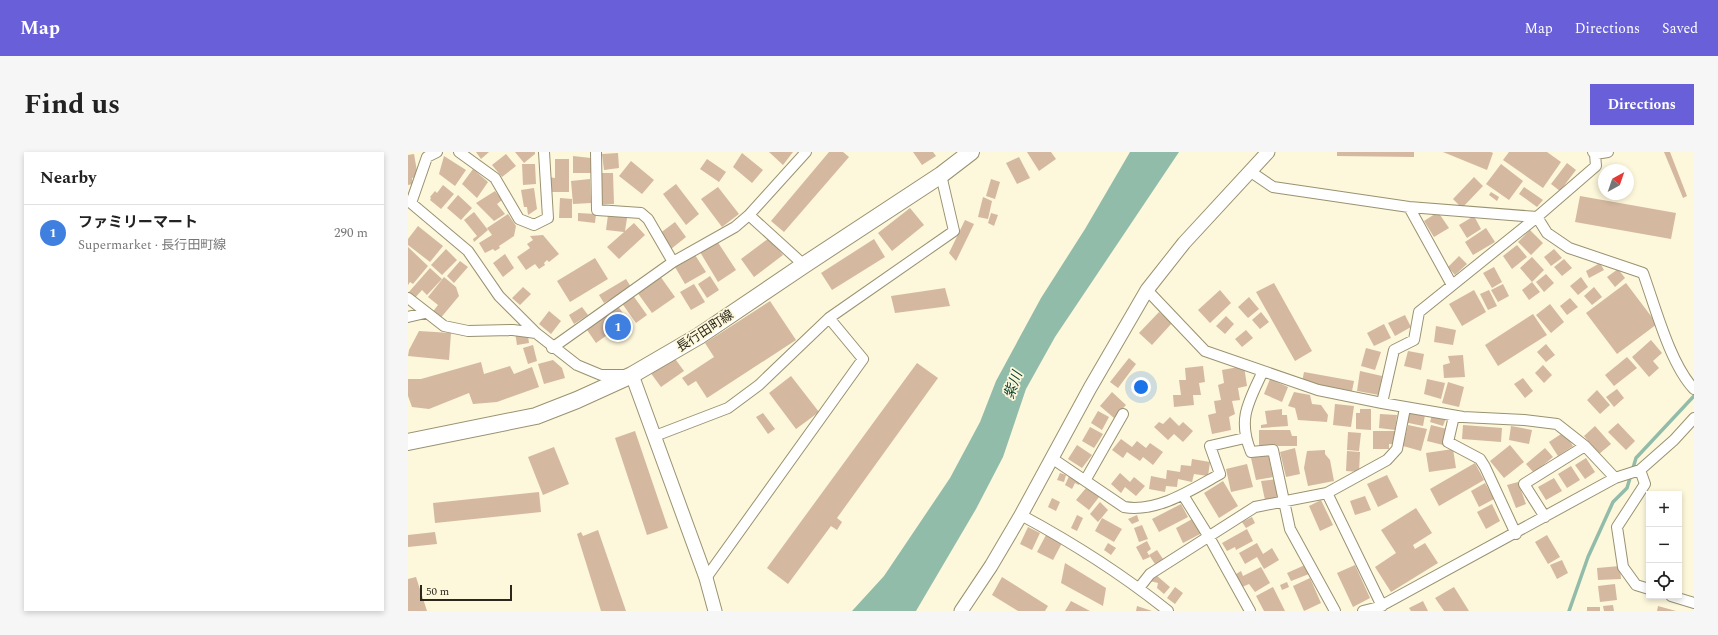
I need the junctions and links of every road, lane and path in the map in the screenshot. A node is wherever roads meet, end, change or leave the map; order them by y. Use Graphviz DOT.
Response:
graph roads {
  1 [pos="437,152"];
  2 [pos="459,152"];
  3 [pos="544,152"];
  4 [pos="596,152"];
  5 [pos="806,152"];
  6 [pos="971,152"];
  7 [pos="1268,152"];
  8 [pos="1608,152"];
  9 [pos="1594,153"];
  10 [pos="1251,172"];
  11 [pos="941,175"];
  12 [pos="1409,207"];
  13 [pos="749,215"];
  14 [pos="1537,216"];
  15 [pos="673,262"];
  16 [pos="804,265"];
  17 [pos="1452,285"];
  18 [pos="1147,290"];
  19 [pos="408,298"];
  20 [pos="425,313"];
  21 [pos="408,317"];
  22 [pos="829,318"];
  23 [pos="536,333"];
  24 [pos="552,348"];
  25 [pos="1263,371"];
  26 [pos="632,375"];
  27 [pos="1694,389"];
  28 [pos="1382,403"];
  29 [pos="1405,408"];
  30 [pos="1123,414"];
  31 [pos="1454,416"];
  32 [pos="1694,418"];
  33 [pos="655,436"];
  34 [pos="1245,438"];
  35 [pos="408,442"];
  36 [pos="1585,446"];
  37 [pos="1053,459"];
  38 [pos="1640,470"];
  39 [pos="1615,478"];
  40 [pos="1086,479"];
  41 [pos="1327,493"];
  42 [pos="1183,495"];
  43 [pos="1283,502"];
  44 [pos="1021,515"];
  45 [pos="1545,517"];
  46 [pos="1516,534"];
  47 [pos="1209,537"];
  48 [pos="706,578"];
  49 [pos="1139,588"];
  50 [pos="1646,588"];
  51 [pos="1681,599"];
  52 [pos="1694,603"];
  53 [pos="1382,606"];
  54 [pos="716,611"];
  55 [pos="961,611"];
  56 [pos="1168,611"];
  57 [pos="1250,611"];
  58 [pos="1335,611"];
  59 [pos="1363,611"];
  1 -- 23 [label="street"];
  2 -- 3 [label="street"];
  4 -- 15 [label="street"];
  5 -- 13 [label="street"];
  6 -- 11 [label="main road, 長行田町線"];
  7 -- 10 [label="street"];
  8 -- 9 [label="street"];
  9 -- 14 [label="street"];
  10 -- 12 [label="street"];
  10 -- 18 [label="street"];
  11 -- 16 [label="main road, 長行田町線"];
  11 -- 22 [label="street"];
  12 -- 14 [label="street"];
  12 -- 17 [label="street"];
  13 -- 15 [label="street"];
  13 -- 16 [label="street"];
  14 -- 17 [label="street"];
  14 -- 27 [label="street"];
  15 -- 24 [label="street"];
  16 -- 26 [label="main road, 長行田町線"];
  17 -- 28 [label="street"];
  18 -- 25 [label="street"];
  18 -- 37 [label="street"];
  19 -- 20 [label="street"];
  20 -- 21 [label="street"];
  20 -- 23 [label="street"];
  22 -- 33 [label="street"];
  22 -- 48 [label="street"];
  23 -- 24 [label="street"];
  24 -- 26 [label="street"];
  25 -- 28 [label="street"];
  25 -- 34 [label="street"];
  26 -- 33 [label="street"];
  26 -- 35 [label="main road, 長行田町線"];
  28 -- 29 [label="street"];
  29 -- 31 [label="street"];
  29 -- 41 [label="street"];
  30 -- 40 [label="street"];
  31 -- 36 [label="street"];
  31 -- 46 [label="street"];
  32 -- 38 [label="street"];
  33 -- 48 [label="street"];
  34 -- 42 [label="street"];
  34 -- 43 [label="street"];
  36 -- 39 [label="street"];
  36 -- 45 [label="street"];
  37 -- 40 [label="street"];
  37 -- 44 [label="street"];
  38 -- 39 [label="street"];
  38 -- 50 [label="street"];
  39 -- 45 [label="street"];
  40 -- 42 [label="street"];
  41 -- 43 [label="street"];
  41 -- 53 [label="street"];
  42 -- 47 [label="street"];
  43 -- 47 [label="street"];
  43 -- 58 [label="street"];
  44 -- 49 [label="street"];
  44 -- 55 [label="street"];
  45 -- 46 [label="street"];
  46 -- 53 [label="street"];
  47 -- 49 [label="street"];
  47 -- 57 [label="street"];
  48 -- 54 [label="street"];
  49 -- 56 [label="street"];
  51 -- 52 [label="street"];
  53 -- 59 [label="street"];
}
